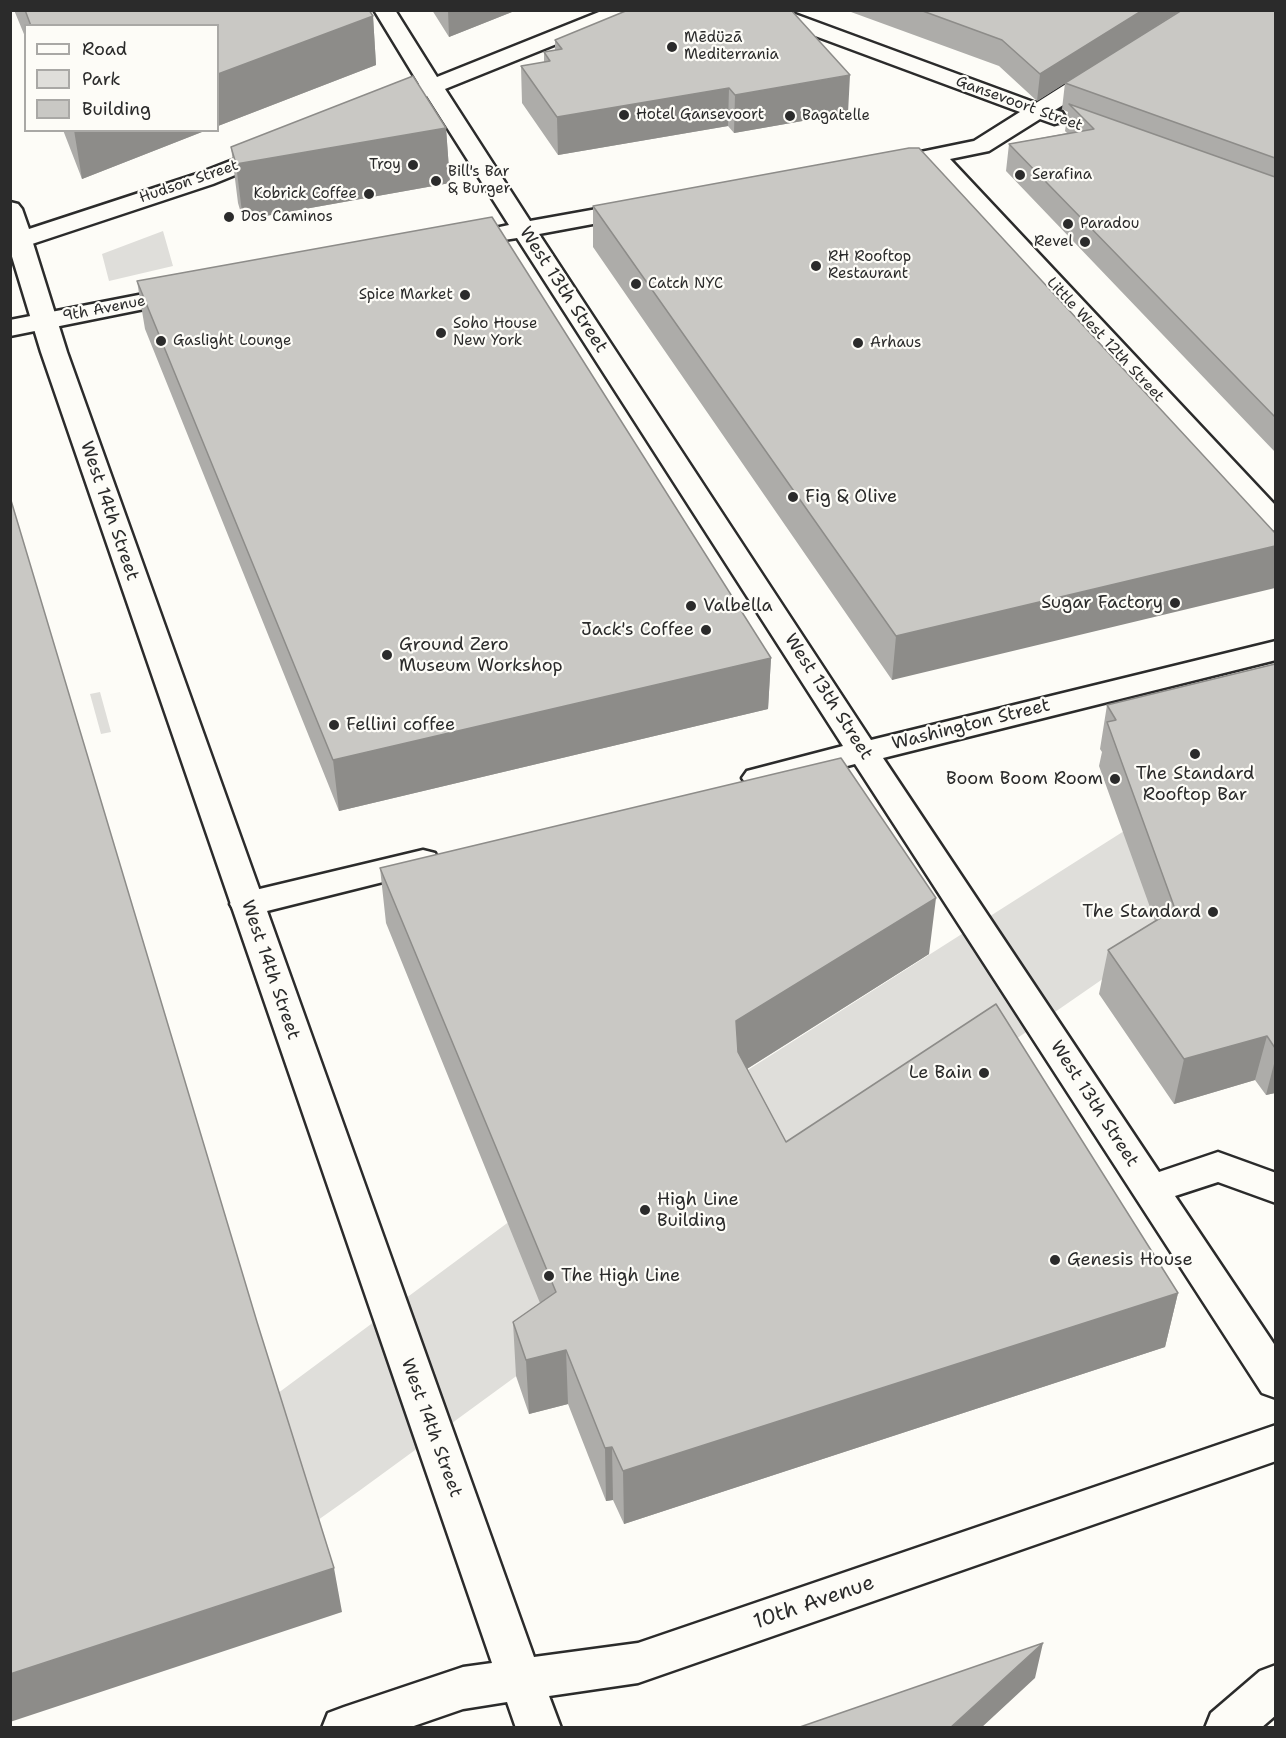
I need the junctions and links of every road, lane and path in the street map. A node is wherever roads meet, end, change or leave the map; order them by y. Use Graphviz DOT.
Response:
graph roads {
  1 [pos="384,10"];
  2 [pos="624,10"];
  3 [pos="763,10"];
  4 [pos="1116,63"];
  5 [pos="432,86"];
  6 [pos="392,102"];
  7 [pos="1038,111"];
  8 [pos="1076,125"];
  9 [pos="297,141"];
  10 [pos="934,157"];
  11 [pos="864,170"];
  12 [pos="654,206"];
  13 [pos="10,209"];
  14 [pos="523,229"];
  15 [pos="480,237"];
  16 [pos="15,241"];
  17 [pos="205,290"];
  18 [pos="45,321"];
  19 [pos="10,328"];
  20 [pos="1275,524"];
  21 [pos="1275,650"];
  22 [pos="863,752"];
  23 [pos="735,784"];
  24 [pos="449,855"];
  25 [pos="247,904"];
  26 [pos="1275,1188"];
  27 [pos="1150,1190"];
  28 [pos="1275,1382"];
  29 [pos="1275,1443"];
  30 [pos="520,1680"];
  31 [pos="1275,1686"];
  32 [pos="344,1728"];
  33 [pos="539,1728"];
  34 [pos="1227,1728"];
  1 -- 5 [label="main road, West 13th Street"];
  2 -- 5 [label="main road"];
  3 -- 7 [label="main road, Gansevoort Street"];
  4 -- 7 [label="main road"];
  5 -- 6 [label="main road"];
  5 -- 14 [label="main road, West 13th Street"];
  7 -- 8 [label="main road, Gansevoort Street"];
  7 -- 10 [label="main road"];
  9 -- 16 [label="main road, Hudson Street"];
  10 -- 11 [label="main road"];
  10 -- 20 [label="main road, Little West 12th Street"];
  12 -- 14 [label="main road"];
  13 -- 16 [label="main road, West 14th Street"];
  14 -- 15 [label="main road"];
  14 -- 22 [label="main road, West 13th Street"];
  16 -- 18 [label="main road, West 14th Street"];
  17 -- 18 [label="main road, 9th Avenue"];
  18 -- 19 [label="main road, 9th Avenue"];
  18 -- 25 [label="main road, West 14th Street"];
  21 -- 22 [label="main road, Washington Street"];
  22 -- 23 [label="main road, Washington Street"];
  22 -- 27 [label="main road, West 13th Street"];
  24 -- 25 [label="main road"];
  25 -- 30 [label="main road, West 14th Street"];
  26 -- 27 [label="main road"];
  27 -- 28 [label="main road, West 13th Street"];
  29 -- 30 [label="main road, 10th Avenue"];
  30 -- 32 [label="main road, 10th Avenue"];
  30 -- 33 [label="main road, West 14th Street"];
  31 -- 34 [label="main road"];
}
